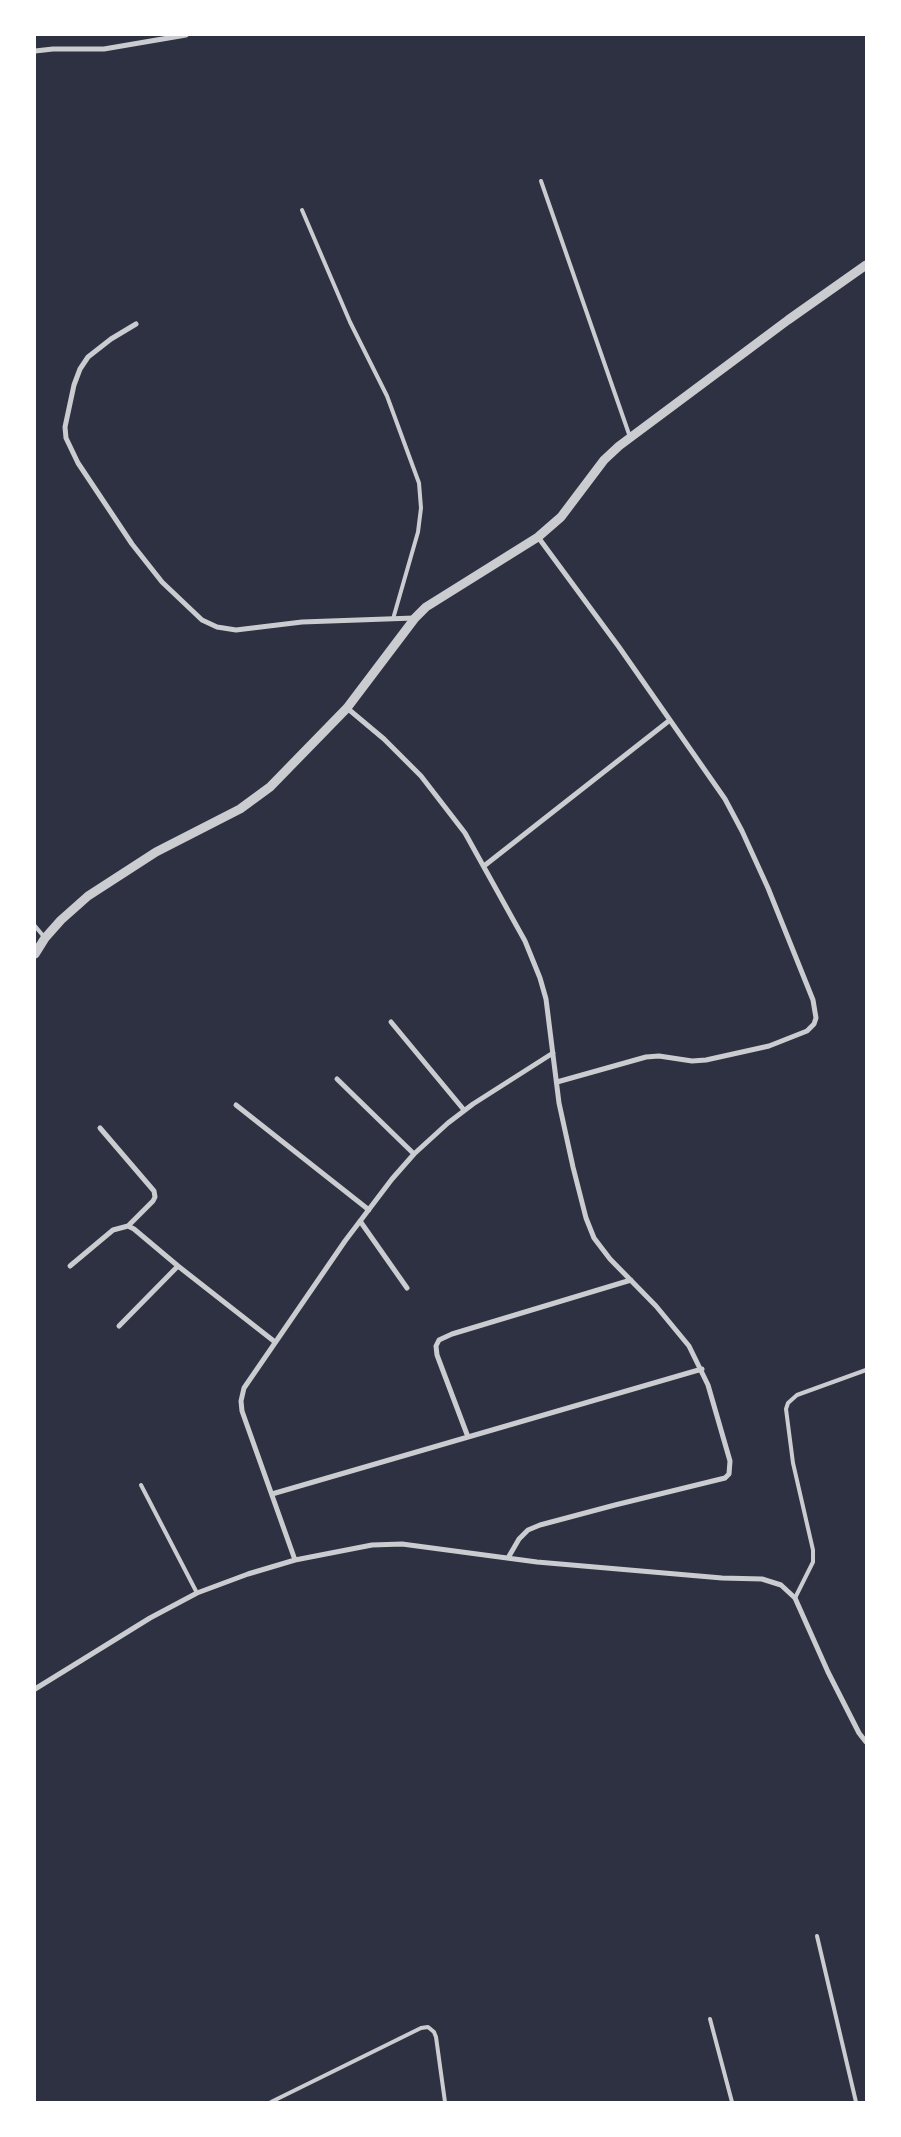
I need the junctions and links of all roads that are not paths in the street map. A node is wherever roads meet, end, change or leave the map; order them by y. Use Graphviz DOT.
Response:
graph roads {
  1 [pos="186,35"];
  2 [pos="35,51"];
  3 [pos="542,181"];
  4 [pos="302,210"];
  5 [pos="866,265"];
  6 [pos="136,324"];
  7 [pos="630,439"];
  8 [pos="538,538"];
  9 [pos="415,618"];
  10 [pos="393,619"];
  11 [pos="347,708"];
  12 [pos="670,720"];
  13 [pos="484,866"];
  14 [pos="35,926"];
  15 [pos="45,938"];
  16 [pos="35,954"];
  17 [pos="391,1022"];
  18 [pos="553,1053"];
  19 [pos="337,1079"];
  20 [pos="557,1082"];
  21 [pos="236,1104"];
  22 [pos="464,1110"];
  23 [pos="100,1128"];
  24 [pos="414,1154"];
  25 [pos="369,1210"];
  26 [pos="360,1221"];
  27 [pos="128,1226"];
  28 [pos="70,1266"];
  29 [pos="178,1266"];
  30 [pos="631,1280"];
  31 [pos="406,1288"];
  32 [pos="119,1326"];
  33 [pos="275,1342"];
  34 [pos="702,1369"];
  35 [pos="866,1370"];
  36 [pos="468,1437"];
  37 [pos="141,1485"];
  38 [pos="272,1494"];
  39 [pos="508,1558"];
  40 [pos="295,1560"];
  41 [pos="198,1593"];
  42 [pos="795,1598"];
  43 [pos="35,1689"];
  44 [pos="866,1742"];
  45 [pos="816,1936"];
  46 [pos="710,2019"];
  47 [pos="271,2102"];
  48 [pos="446,2102"];
  49 [pos="732,2102"];
  50 [pos="856,2102"];
  1 -- 2 [label="street"];
  3 -- 7 [label="lane"];
  4 -- 10 [label="lane"];
  5 -- 7 [label="street"];
  6 -- 10 [label="street"];
  7 -- 8 [label="street"];
  8 -- 9 [label="street"];
  8 -- 12 [label="street"];
  9 -- 10 [label="street"];
  9 -- 11 [label="street"];
  11 -- 13 [label="street"];
  11 -- 15 [label="street"];
  12 -- 13 [label="street"];
  12 -- 20 [label="street"];
  13 -- 18 [label="street"];
  14 -- 15 [label="lane"];
  15 -- 16 [label="street"];
  17 -- 22 [label="street"];
  18 -- 20 [label="street"];
  18 -- 22 [label="street"];
  19 -- 24 [label="street"];
  20 -- 30 [label="street"];
  21 -- 25 [label="street"];
  22 -- 24 [label="street"];
  23 -- 27 [label="street"];
  24 -- 25 [label="street"];
  25 -- 26 [label="street"];
  26 -- 31 [label="street"];
  26 -- 33 [label="street"];
  27 -- 28 [label="street"];
  27 -- 29 [label="street"];
  29 -- 32 [label="street"];
  29 -- 33 [label="street"];
  30 -- 34 [label="street"];
  30 -- 36 [label="street"];
  33 -- 38 [label="street"];
  34 -- 36 [label="street"];
  34 -- 39 [label="street"];
  35 -- 42 [label="lane"];
  36 -- 38 [label="street"];
  37 -- 41 [label="lane"];
  38 -- 40 [label="street"];
  39 -- 40 [label="street"];
  39 -- 42 [label="street"];
  40 -- 41 [label="street"];
  41 -- 43 [label="street"];
  42 -- 44 [label="street"];
  45 -- 50 [label="lane"];
  46 -- 49 [label="lane"];
  47 -- 48 [label="lane"];
}
